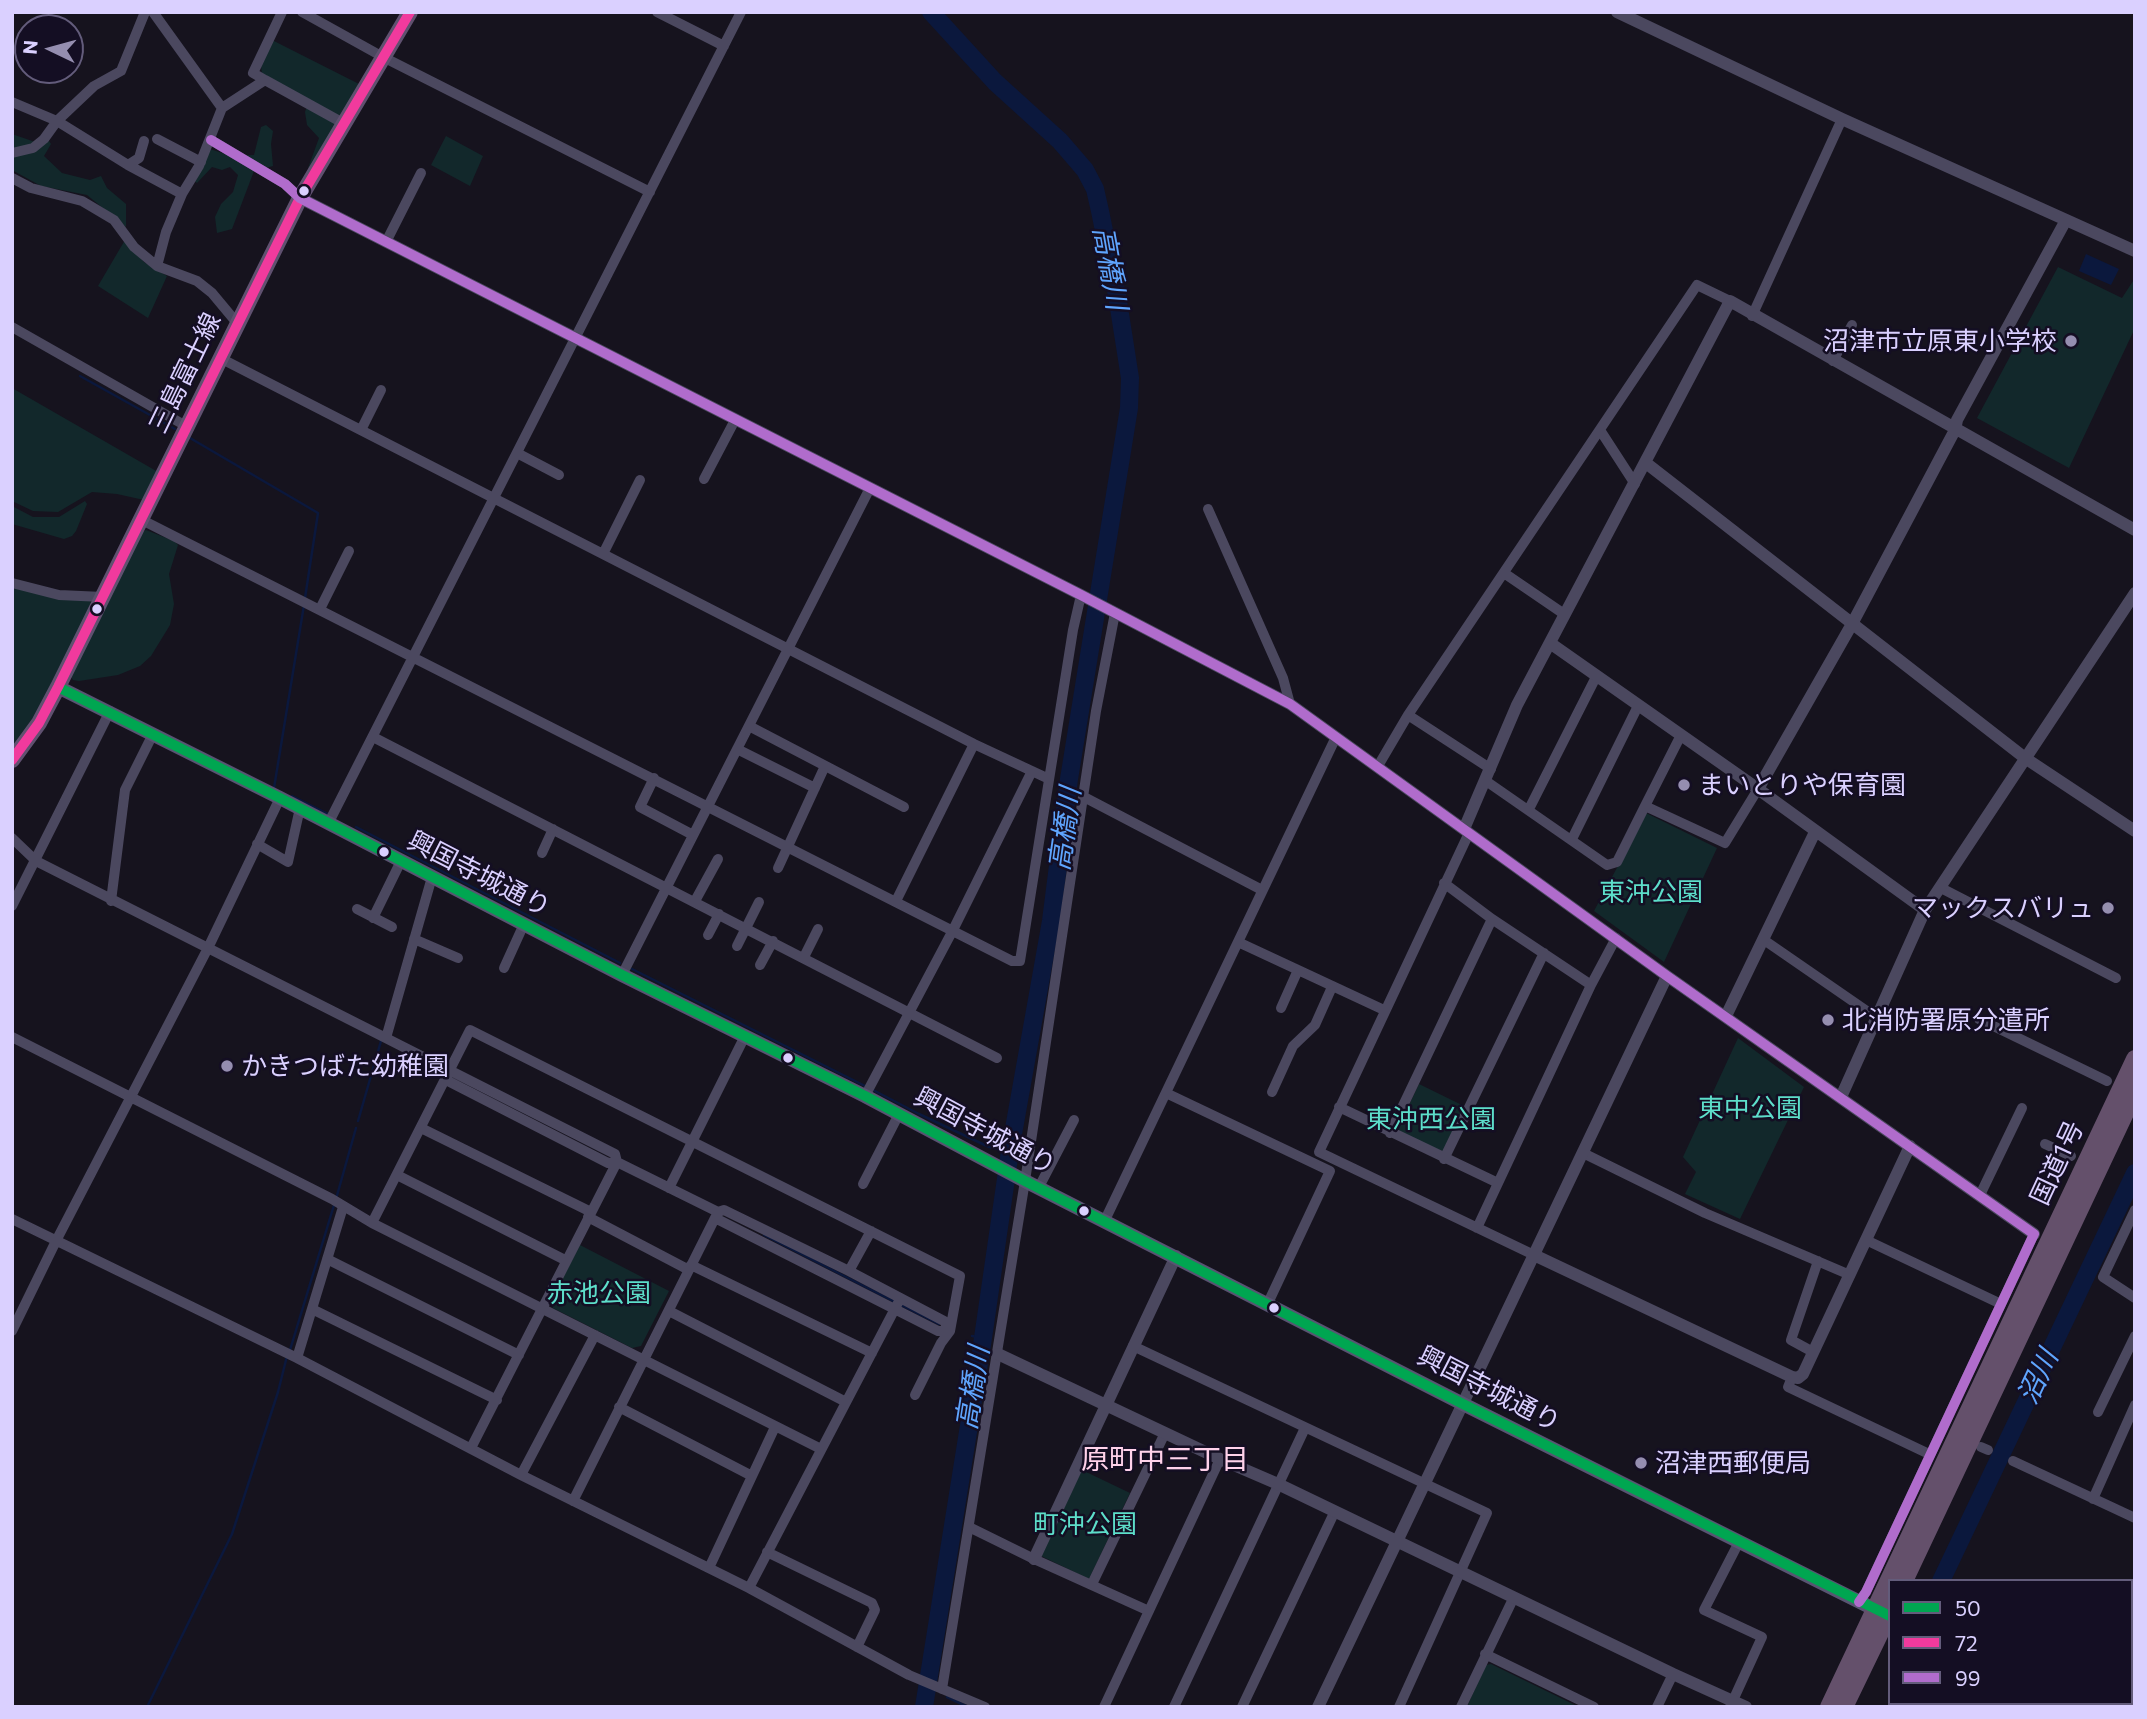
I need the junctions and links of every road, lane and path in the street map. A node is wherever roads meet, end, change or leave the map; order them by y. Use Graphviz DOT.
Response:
graph roads {
  1 [pos="145,12"];
  2 [pos="153,12"];
  3 [pos="282,12"];
  4 [pos="302,12"];
  5 [pos="410,12"];
  6 [pos="657,12"];
  7 [pos="741,12"];
  8 [pos="1617,12"];
  9 [pos="724,46"];
  10 [pos="383,57"];
  11 [pos="265,80"];
  12 [pos="12,102"];
  13 [pos="222,108"];
  14 [pos="1842,119"];
  15 [pos="57,121"];
  16 [pos="343,123"];
  17 [pos="157,139"];
  18 [pos="211,140"];
  19 [pos="144,141"];
  20 [pos="12,153"];
  21 [pos="201,162"];
  22 [pos="128,165"];
  23 [pos="421,173"];
  24 [pos="12,177"];
  25 [pos="650,192"];
  26 [pos="182,194"];
  27 [pos="300,198"];
  28 [pos="2066,220"];
  29 [pos="386,242"];
  30 [pos="2135,251"];
  31 [pos="157,266"];
  32 [pos="1730,302"];
  33 [pos="1752,316"];
  34 [pos="237,323"];
  35 [pos="1852,325"];
  36 [pos="12,327"];
  37 [pos="575,339"];
  38 [pos="220,358"];
  39 [pos="1833,361"];
  40 [pos="381,390"];
  41 [pos="735,420"];
  42 [pos="186,426"];
  43 [pos="361,430"];
  44 [pos="1600,430"];
  45 [pos="1955,430"];
  46 [pos="517,453"];
  47 [pos="1646,463"];
  48 [pos="559,475"];
  49 [pos="704,479"];
  50 [pos="640,481"];
  51 [pos="1635,484"];
  52 [pos="870,488"];
  53 [pos="494,498"];
  54 [pos="1208,509"];
  55 [pos="142,520"];
  56 [pos="2135,530"];
  57 [pos="349,551"];
  58 [pos="603,554"];
  59 [pos="1504,573"];
  60 [pos="12,583"];
  61 [pos="2135,593"];
  62 [pos="1081,595"];
  63 [pos="103,597"];
  64 [pos="315,607"];
  65 [pos="1113,612"];
  66 [pos="1564,614"];
  67 [pos="1852,624"];
  68 [pos="1550,643"];
  69 [pos="788,649"];
  70 [pos="414,656"];
  71 [pos="1596,677"];
  72 [pos="58,687"];
  73 [pos="1290,704"];
  74 [pos="1638,706"];
  75 [pos="110,711"];
  76 [pos="1408,715"];
  77 [pos="748,726"];
  78 [pos="153,734"];
  79 [pos="1681,735"];
  80 [pos="373,737"];
  81 [pos="1336,737"];
  82 [pos="974,744"];
  83 [pos="737,749"];
  84 [pos="13,758"];
  85 [pos="2025,758"];
  86 [pos="825,766"];
  87 [pos="1378,766"];
  88 [pos="1032,771"];
  89 [pos="1488,775"];
  90 [pos="654,778"];
  91 [pos="1049,779"];
  92 [pos="815,788"];
  93 [pos="1758,789"];
  94 [pos="1084,797"];
  95 [pos="280,798"];
  96 [pos="708,805"];
  97 [pos="1645,806"];
  98 [pos="904,807"];
  99 [pos="300,808"];
  100 [pos="1529,809"];
  101 [pos="328,824"];
  102 [pos="553,829"];
  103 [pos="1466,831"];
  104 [pos="2135,831"];
  105 [pos="1815,832"];
  106 [pos="693,835"];
  107 [pos="12,838"];
  108 [pos="1572,839"];
  109 [pos="257,844"];
  110 [pos="788,846"];
  111 [pos="542,853"];
  112 [pos="718,859"];
  113 [pos="36,861"];
  114 [pos="401,861"];
  115 [pos="778,868"];
  116 [pos="432,877"];
  117 [pos="1444,883"];
  118 [pos="668,887"];
  119 [pos="1941,888"];
  120 [pos="1262,890"];
  121 [pos="111,901"];
  122 [pos="695,901"];
  123 [pos="895,901"];
  124 [pos="759,902"];
  125 [pos="12,906"];
  126 [pos="357,909"];
  127 [pos="1925,910"];
  128 [pos="719,914"];
  129 [pos="373,918"];
  130 [pos="1492,919"];
  131 [pos="524,924"];
  132 [pos="392,927"];
  133 [pos="746,927"];
  134 [pos="818,929"];
  135 [pos="953,930"];
  136 [pos="708,935"];
  137 [pos="1616,938"];
  138 [pos="414,939"];
  139 [pos="1764,940"];
  140 [pos="772,941"];
  141 [pos="1238,942"];
  142 [pos="737,946"];
  143 [pos="208,948"];
  144 [pos="1544,953"];
  145 [pos="804,957"];
  146 [pos="458,958"];
  147 [pos="760,965"];
  148 [pos="504,968"];
  149 [pos="1298,970"];
  150 [pos="622,975"];
  151 [pos="1667,976"];
  152 [pos="2116,978"];
  153 [pos="1591,985"];
  154 [pos="1332,986"];
  155 [pos="1281,1008"];
  156 [pos="1384,1010"];
  157 [pos="910,1011"];
  158 [pos="1726,1016"];
  159 [pos="1877,1018"];
  160 [pos="1979,1019"];
  161 [pos="745,1036"];
  162 [pos="12,1037"];
  163 [pos="386,1038"];
  164 [pos="997,1058"];
  165 [pos="2135,1059"];
  166 [pos="448,1075"];
  167 [pos="2107,1081"];
  168 [pos="868,1091"];
  169 [pos="1272,1092"];
  170 [pos="2135,1092"];
  171 [pos="1167,1093"];
  172 [pos="130,1096"];
  173 [pos="1841,1097"];
  174 [pos="1339,1107"];
  175 [pos="2022,1108"];
  176 [pos="899,1114"];
  177 [pos="1074,1120"];
  178 [pos="421,1128"];
  179 [pos="1390,1133"];
  180 [pos="694,1140"];
  181 [pos="2045,1144"];
  182 [pos="1910,1146"];
  183 [pos="1583,1153"];
  184 [pos="2071,1156"];
  185 [pos="1444,1158"];
  186 [pos="617,1162"];
  187 [pos="397,1175"];
  188 [pos="1028,1181"];
  189 [pos="1498,1183"];
  190 [pos="863,1184"];
  191 [pos="669,1188"];
  192 [pos="1980,1195"];
  193 [pos="343,1207"];
  194 [pos="2135,1210"];
  195 [pos="589,1214"];
  196 [pos="716,1215"];
  197 [pos="12,1219"];
  198 [pos="1105,1220"];
  199 [pos="372,1223"];
  200 [pos="1477,1228"];
  201 [pos="871,1231"];
  202 [pos="2034,1234"];
  203 [pos="1866,1240"];
  204 [pos="56,1241"];
  205 [pos="1534,1255"];
  206 [pos="1176,1256"];
  207 [pos="327,1259"];
  208 [pos="565,1261"];
  209 [pos="1818,1261"];
  210 [pos="690,1267"];
  211 [pos="849,1270"];
  212 [pos="1850,1275"];
  213 [pos="2135,1298"];
  214 [pos="1268,1303"];
  215 [pos="897,1304"];
  216 [pos="2001,1304"];
  217 [pos="541,1307"];
  218 [pos="314,1310"];
  219 [pos="669,1311"];
  220 [pos="12,1331"];
  221 [pos="950,1331"];
  222 [pos="595,1335"];
  223 [pos="2135,1336"];
  224 [pos="1133,1346"];
  225 [pos="1813,1352"];
  226 [pos="872,1353"];
  227 [pos="998,1354"];
  228 [pos="519,1355"];
  229 [pos="297,1358"];
  230 [pos="643,1359"];
  231 [pos="1792,1377"];
  232 [pos="915,1395"];
  233 [pos="497,1400"];
  234 [pos="846,1402"];
  235 [pos="1463,1404"];
  236 [pos="1106,1405"];
  237 [pos="2135,1405"];
  238 [pos="620,1407"];
  239 [pos="2098,1412"];
  240 [pos="775,1427"];
  241 [pos="1305,1428"];
  242 [pos="1165,1433"];
  243 [pos="471,1448"];
  244 [pos="821,1449"];
  245 [pos="1930,1454"];
  246 [pos="1220,1459"];
  247 [pos="2013,1461"];
  248 [pos="522,1475"];
  249 [pos="752,1476"];
  250 [pos="1424,1483"];
  251 [pos="1278,1484"];
  252 [pos="2093,1499"];
  253 [pos="573,1501"];
  254 [pos="1335,1511"];
  255 [pos="2135,1518"];
  256 [pos="970,1527"];
  257 [pos="1398,1541"];
  258 [pos="1739,1542"];
  259 [pos="767,1552"];
  260 [pos="1034,1559"];
  261 [pos="709,1568"];
  262 [pos="1462,1571"];
  263 [pos="1895,1579"];
  264 [pos="1905,1579"];
  265 [pos="1092,1584"];
  266 [pos="749,1588"];
  267 [pos="1888,1594"];
  268 [pos="1514,1597"];
  269 [pos="1149,1611"];
  270 [pos="1880,1611"];
  271 [pos="858,1647"];
  272 [pos="1485,1654"];
  273 [pos="1673,1674"];
  274 [pos="940,1688"];
  275 [pos="1731,1704"];
  276 [pos="985,1707"];
  277 [pos="1104,1707"];
  278 [pos="1174,1707"];
  279 [pos="1242,1707"];
  280 [pos="1318,1707"];
  281 [pos="1399,1707"];
  282 [pos="1461,1707"];
  283 [pos="1594,1707"];
  284 [pos="1657,1707"];
  285 [pos="1746,1707"];
  286 [pos="1829,1707"];
  287 [pos="1844,1707"];
  1 -- 15 [label="street"];
  2 -- 13 [label="street"];
  3 -- 11 [label="street"];
  4 -- 10 [label="street"];
  5 -- 10 [label="main road, 三島富士線"];
  6 -- 9 [label="street"];
  7 -- 9 [label="street"];
  8 -- 14 [label="street"];
  9 -- 25 [label="street"];
  10 -- 16 [label="main road, 三島富士線"];
  10 -- 25 [label="street"];
  11 -- 13 [label="street"];
  11 -- 16 [label="street"];
  12 -- 15 [label="street"];
  13 -- 18 [label="street"];
  14 -- 28 [label="street"];
  14 -- 33 [label="street"];
  15 -- 20 [label="street"];
  15 -- 22 [label="street"];
  16 -- 27 [label="main road, 三島富士線"];
  17 -- 21 [label="street"];
  18 -- 21 [label="street"];
  18 -- 27 [label="street"];
  19 -- 22 [label="street"];
  21 -- 26 [label="street"];
  22 -- 26 [label="street"];
  23 -- 29 [label="street"];
  24 -- 31 [label="street"];
  25 -- 37 [label="street"];
  26 -- 31 [label="street"];
  27 -- 29 [label="street"];
  27 -- 34 [label="main road, 三島富士線"];
  28 -- 30 [label="street"];
  28 -- 45 [label="street"];
  29 -- 37 [label="street"];
  31 -- 34 [label="street"];
  32 -- 33 [label="street"];
  32 -- 44 [label="street"];
  32 -- 47 [label="street"];
  33 -- 39 [label="street"];
  34 -- 38 [label="main road, 三島富士線"];
  35 -- 39 [label="street"];
  36 -- 42 [label="street"];
  37 -- 41 [label="street"];
  37 -- 46 [label="street"];
  38 -- 42 [label="main road, 三島富士線"];
  38 -- 43 [label="street"];
  39 -- 45 [label="street"];
  40 -- 43 [label="street"];
  41 -- 49 [label="street"];
  41 -- 52 [label="street"];
  42 -- 55 [label="main road, 三島富士線"];
  43 -- 53 [label="street"];
  44 -- 51 [label="street"];
  44 -- 59 [label="street"];
  45 -- 56 [label="street"];
  45 -- 67 [label="street"];
  46 -- 48 [label="street"];
  46 -- 53 [label="street"];
  47 -- 51 [label="street"];
  47 -- 67 [label="street"];
  50 -- 58 [label="street"];
  51 -- 66 [label="street"];
  52 -- 62 [label="street"];
  52 -- 69 [label="street"];
  53 -- 58 [label="street"];
  53 -- 70 [label="street"];
  54 -- 73 [label="street"];
  55 -- 63 [label="main road, 三島富士線"];
  55 -- 64 [label="street"];
  57 -- 64 [label="street"];
  58 -- 69 [label="street"];
  59 -- 66 [label="street"];
  59 -- 76 [label="street"];
  60 -- 63 [label="street"];
  61 -- 85 [label="street"];
  62 -- 65 [label="street"];
  62 -- 91 [label="street"];
  63 -- 72 [label="main road, 三島富士線"];
  64 -- 70 [label="street"];
  65 -- 73 [label="street"];
  65 -- 94 [label="street"];
  66 -- 68 [label="street"];
  67 -- 85 [label="street"];
  67 -- 93 [label="street"];
  68 -- 71 [label="street"];
  68 -- 89 [label="street"];
  69 -- 77 [label="street"];
  69 -- 82 [label="street"];
  70 -- 80 [label="street"];
  70 -- 90 [label="street"];
  71 -- 74 [label="street"];
  71 -- 100 [label="street"];
  72 -- 75 [label="main road, 興国寺城通り"];
  72 -- 84 [label="main road, 三島富士線"];
  73 -- 81 [label="street"];
  74 -- 79 [label="street"];
  74 -- 108 [label="street"];
  75 -- 78 [label="main road, 興国寺城通り"];
  75 -- 113 [label="street"];
  76 -- 87 [label="street"];
  76 -- 89 [label="street"];
  77 -- 83 [label="street"];
  77 -- 86 [label="street"];
  78 -- 95 [label="main road, 興国寺城通り"];
  78 -- 121 [label="street"];
  79 -- 93 [label="street"];
  79 -- 97 [label="street"];
  80 -- 101 [label="street"];
  80 -- 102 [label="street"];
  81 -- 87 [label="street"];
  81 -- 120 [label="street"];
  82 -- 88 [label="street"];
  82 -- 123 [label="street"];
  83 -- 92 [label="street"];
  83 -- 96 [label="street"];
  85 -- 104 [label="street"];
  85 -- 119 [label="street"];
  86 -- 92 [label="street"];
  86 -- 98 [label="street"];
  87 -- 103 [label="street"];
  88 -- 91 [label="street"];
  88 -- 135 [label="street"];
  89 -- 100 [label="street"];
  89 -- 103 [label="street"];
  90 -- 96 [label="street"];
  90 -- 106 [label="street"];
  91 -- 135 [label="street"];
  92 -- 110 [label="street"];
  93 -- 97 [label="street"];
  93 -- 105 [label="street"];
  94 -- 120 [label="street"];
  94 -- 188 [label="street"];
  95 -- 99 [label="main road, 興国寺城通り"];
  95 -- 109 [label="street"];
  96 -- 106 [label="street"];
  96 -- 110 [label="street"];
  97 -- 108 [label="street"];
  99 -- 101 [label="main road, 興国寺城通り"];
  99 -- 109 [label="street"];
  100 -- 108 [label="street"];
  101 -- 114 [label="main road, 興国寺城通り"];
  102 -- 111 [label="street"];
  102 -- 118 [label="street"];
  103 -- 117 [label="street"];
  103 -- 137 [label="street"];
  105 -- 127 [label="street"];
  105 -- 139 [label="street"];
  106 -- 118 [label="street"];
  107 -- 113 [label="street"];
  109 -- 143 [label="street"];
  110 -- 115 [label="street"];
  110 -- 123 [label="street"];
  112 -- 122 [label="street"];
  113 -- 121 [label="street"];
  113 -- 125 [label="street"];
  114 -- 116 [label="main road, 興国寺城通り"];
  114 -- 129 [label="street"];
  116 -- 131 [label="main road, 興国寺城通り"];
  116 -- 138 [label="street"];
  117 -- 130 [label="street"];
  117 -- 156 [label="street"];
  118 -- 122 [label="street"];
  118 -- 150 [label="street"];
  119 -- 127 [label="street"];
  119 -- 152 [label="street"];
  120 -- 141 [label="street"];
  121 -- 143 [label="street"];
  122 -- 128 [label="street"];
  123 -- 135 [label="street"];
  124 -- 133 [label="street"];
  126 -- 129 [label="street"];
  127 -- 159 [label="street"];
  128 -- 133 [label="street"];
  128 -- 136 [label="street"];
  129 -- 132 [label="street"];
  130 -- 144 [label="street"];
  130 -- 179 [label="street"];
  131 -- 148 [label="street"];
  131 -- 150 [label="main road, 興国寺城通り"];
  133 -- 140 [label="street"];
  133 -- 142 [label="street"];
  134 -- 145 [label="street"];
  135 -- 157 [label="street"];
  137 -- 151 [label="street"];
  137 -- 153 [label="street"];
  138 -- 146 [label="street"];
  138 -- 163 [label="street"];
  139 -- 158 [label="street"];
  139 -- 159 [label="street"];
  140 -- 145 [label="street"];
  140 -- 147 [label="street"];
  141 -- 149 [label="street"];
  141 -- 171 [label="street"];
  143 -- 163 [label="street"];
  143 -- 172 [label="street"];
  144 -- 153 [label="street"];
  144 -- 185 [label="street"];
  145 -- 157 [label="street"];
  149 -- 154 [label="street"];
  149 -- 155 [label="street"];
  150 -- 161 [label="main road, 興国寺城通り"];
  151 -- 158 [label="street"];
  151 -- 183 [label="street"];
  153 -- 189 [label="street"];
  154 -- 156 [label="street"];
  154 -- 169 [label="street"];
  156 -- 174 [label="street"];
  157 -- 164 [label="street"];
  157 -- 168 [label="street"];
  158 -- 173 [label="street"];
  159 -- 173 [label="street"];
  160 -- 167 [label="street"];
  161 -- 168 [label="main road, 興国寺城通り"];
  161 -- 180 [label="street"];
  162 -- 172 [label="street"];
  163 -- 166 [label="street"];
  165 -- 263 [label="highway, 国道1号"];
  166 -- 178 [label="street"];
  166 -- 180 [label="street"];
  166 -- 186 [label="street"];
  168 -- 176 [label="main road, 興国寺城通り"];
  170 -- 264 [label="highway, 国道1号"];
  171 -- 198 [label="street"];
  171 -- 214 [label="street"];
  172 -- 193 [label="street"];
  172 -- 204 [label="street"];
  173 -- 182 [label="street"];
  174 -- 179 [label="street"];
  174 -- 200 [label="street"];
  175 -- 192 [label="street"];
  176 -- 188 [label="main road, 興国寺城通り"];
  176 -- 190 [label="street"];
  177 -- 188 [label="street"];
  178 -- 187 [label="street"];
  178 -- 195 [label="street"];
  179 -- 185 [label="street"];
  180 -- 191 [label="street"];
  180 -- 201 [label="street"];
  181 -- 184 [label="street"];
  182 -- 192 [label="street"];
  182 -- 203 [label="street"];
  183 -- 205 [label="street"];
  183 -- 209 [label="street"];
  185 -- 189 [label="street"];
  186 -- 191 [label="street"];
  186 -- 195 [label="street"];
  187 -- 199 [label="street"];
  187 -- 208 [label="street"];
  188 -- 198 [label="main road, 興国寺城通り"];
  188 -- 227 [label="street"];
  189 -- 200 [label="street"];
  191 -- 196 [label="street"];
  192 -- 202 [label="street"];
  193 -- 199 [label="street"];
  193 -- 207 [label="street"];
  194 -- 213 [label="street"];
  195 -- 208 [label="street"];
  195 -- 210 [label="street"];
  196 -- 210 [label="street"];
  196 -- 211 [label="street"];
  196 -- 215 [label="street"];
  197 -- 204 [label="street"];
  198 -- 206 [label="main road, 興国寺城通り"];
  199 -- 217 [label="street"];
  200 -- 205 [label="street"];
  201 -- 211 [label="street"];
  201 -- 221 [label="street"];
  202 -- 216 [label="street"];
  203 -- 212 [label="street"];
  203 -- 216 [label="street"];
  204 -- 220 [label="street"];
  204 -- 229 [label="street"];
  205 -- 231 [label="street"];
  205 -- 235 [label="street"];
  206 -- 214 [label="main road, 興国寺城通り"];
  206 -- 224 [label="street"];
  207 -- 218 [label="street"];
  207 -- 228 [label="street"];
  208 -- 217 [label="street"];
  209 -- 212 [label="street"];
  209 -- 225 [label="street"];
  210 -- 219 [label="street"];
  210 -- 226 [label="street"];
  211 -- 215 [label="street"];
  212 -- 225 [label="street"];
  214 -- 235 [label="main road, 興国寺城通り"];
  215 -- 221 [label="street"];
  215 -- 226 [label="street"];
  216 -- 245 [label="street"];
  217 -- 222 [label="street"];
  217 -- 228 [label="street"];
  218 -- 229 [label="street"];
  218 -- 233 [label="street"];
  219 -- 230 [label="street"];
  219 -- 234 [label="street"];
  221 -- 232 [label="street"];
  222 -- 230 [label="street"];
  222 -- 248 [label="street"];
  223 -- 239 [label="street"];
  224 -- 236 [label="street"];
  224 -- 241 [label="street"];
  225 -- 231 [label="street"];
  226 -- 234 [label="street"];
  227 -- 236 [label="street"];
  227 -- 256 [label="street"];
  228 -- 233 [label="street"];
  229 -- 243 [label="street"];
  230 -- 238 [label="street"];
  230 -- 240 [label="street"];
  231 -- 245 [label="street"];
  233 -- 243 [label="street"];
  234 -- 244 [label="street"];
  235 -- 250 [label="street"];
  235 -- 258 [label="main road, 興国寺城通り"];
  236 -- 242 [label="street"];
  236 -- 260 [label="street"];
  237 -- 252 [label="street"];
  238 -- 249 [label="street"];
  238 -- 253 [label="street"];
  240 -- 244 [label="street"];
  240 -- 249 [label="street"];
  241 -- 250 [label="street"];
  241 -- 251 [label="street"];
  242 -- 246 [label="street"];
  242 -- 265 [label="street"];
  243 -- 248 [label="street"];
  244 -- 259 [label="street"];
  245 -- 270 [label="street"];
  246 -- 251 [label="street"];
  246 -- 269 [label="street"];
  247 -- 252 [label="street"];
  248 -- 253 [label="street"];
  249 -- 261 [label="street"];
  250 -- 257 [label="street"];
  250 -- 262 [label="street"];
  251 -- 254 [label="street"];
  251 -- 278 [label="street"];
  252 -- 255 [label="street"];
  253 -- 261 [label="street"];
  254 -- 257 [label="street"];
  254 -- 279 [label="street"];
  256 -- 260 [label="street"];
  256 -- 274 [label="street"];
  257 -- 262 [label="street"];
  257 -- 280 [label="street"];
  258 -- 270 [label="main road, 興国寺城通り"];
  258 -- 275 [label="street"];
  259 -- 266 [label="street"];
  259 -- 271 [label="street"];
  260 -- 265 [label="street"];
  261 -- 266 [label="street"];
  262 -- 268 [label="street"];
  262 -- 281 [label="street"];
  265 -- 269 [label="street"];
  266 -- 271 [label="street"];
  267 -- 270 [label="highway, 国道1号"];
  268 -- 272 [label="street"];
  268 -- 273 [label="street"];
  269 -- 277 [label="street"];
  270 -- 286 [label="highway, 国道1号"];
  270 -- 287 [label="highway, 国道1号"];
  271 -- 274 [label="street"];
  272 -- 282 [label="street"];
  272 -- 283 [label="street"];
  273 -- 275 [label="street"];
  273 -- 284 [label="street"];
  274 -- 276 [label="street"];
  275 -- 285 [label="street"];
}
